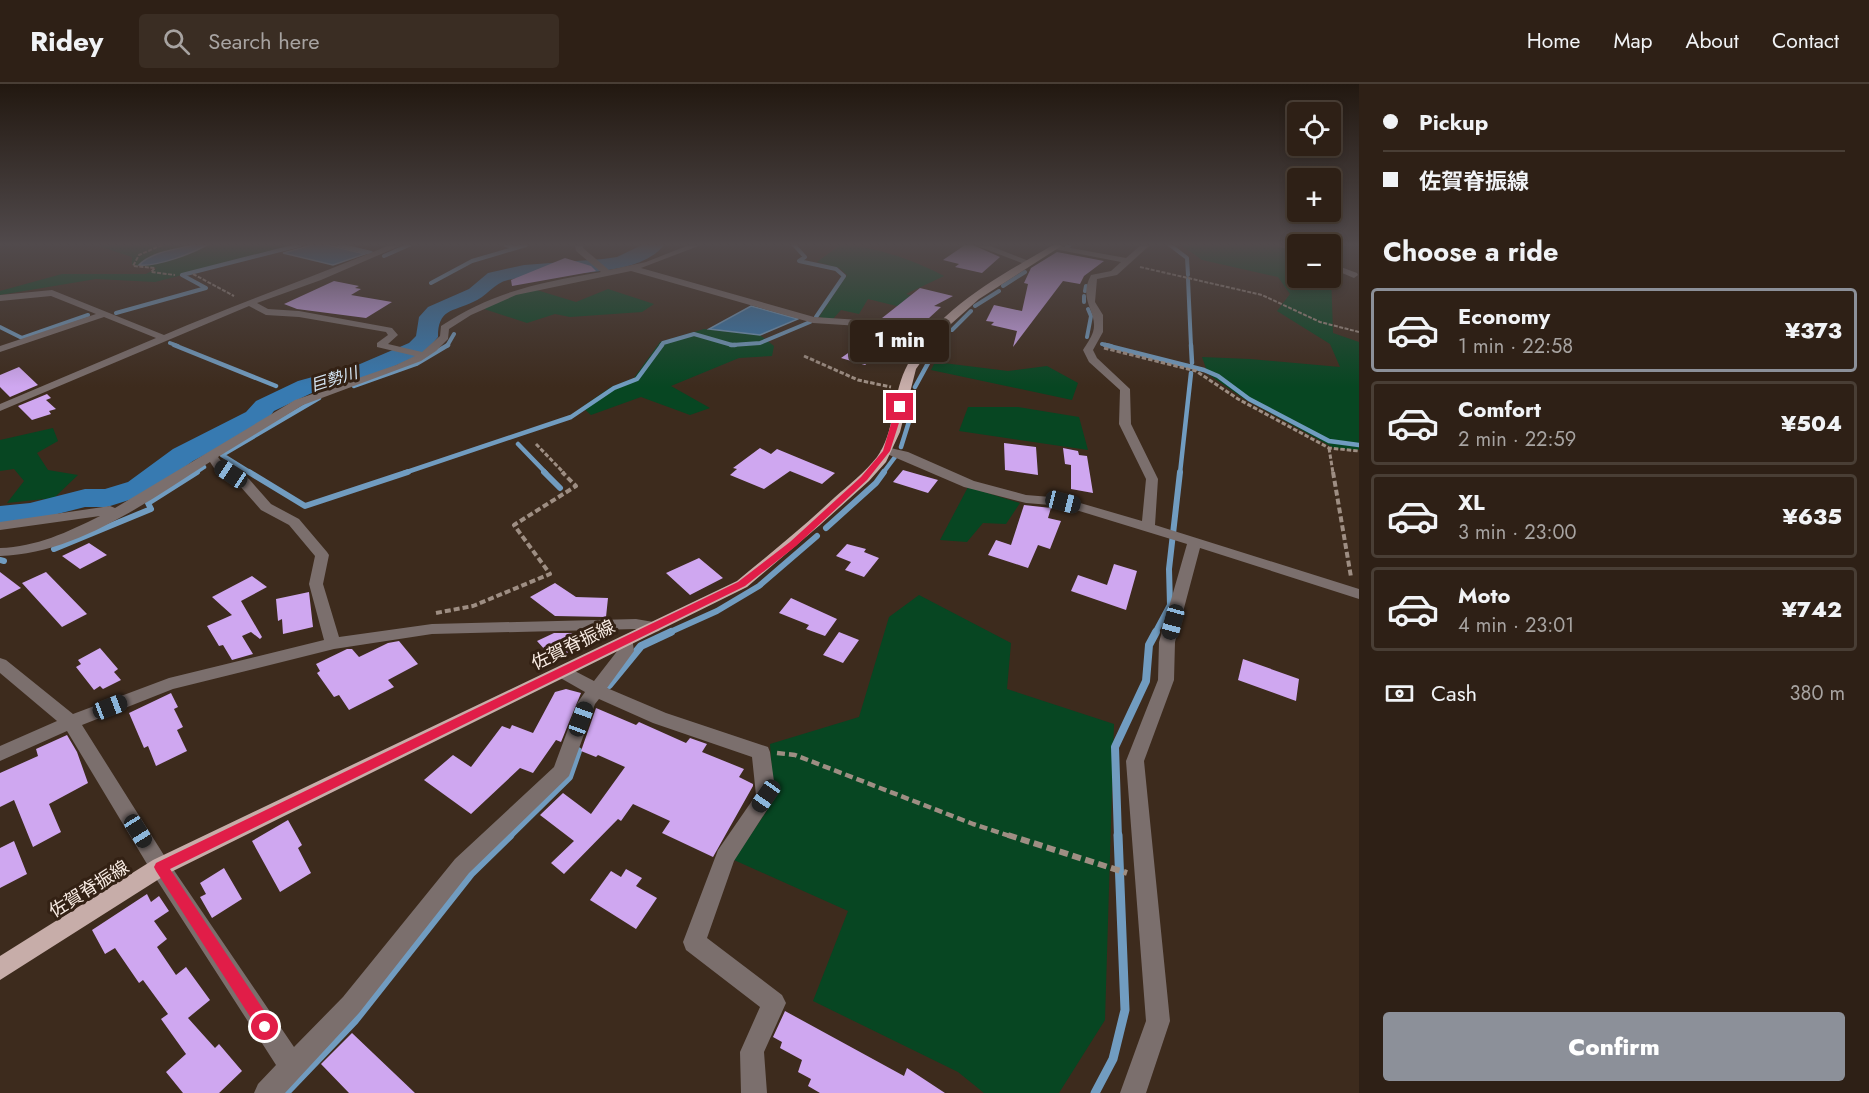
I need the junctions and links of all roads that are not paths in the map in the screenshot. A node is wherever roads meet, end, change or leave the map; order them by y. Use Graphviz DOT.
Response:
graph roads {
  1 [pos="278,292"];
  2 [pos="512,292"];
  3 [pos="715,292"];
  4 [pos="984,292"];
  5 [pos="1091,292"];
  6 [pos="0,298"];
  7 [pos="250,302"];
  8 [pos="104,314"];
  9 [pos="164,338"];
  10 [pos="929,340"];
  11 [pos="0,349"];
  12 [pos="424,355"];
  13 [pos="0,408"];
  14 [pos="886,451"];
  15 [pos="211,456"];
  16 [pos="134,505"];
  17 [pos="0,526"];
  18 [pos="1148,527"];
  19 [pos="1191,542"];
  20 [pos="0,552"];
  21 [pos="1356,593"];
  22 [pos="653,627"];
  23 [pos="626,641"];
  24 [pos="334,643"];
  25 [pos="0,664"];
  26 [pos="563,672"];
  27 [pos="596,691"];
  28 [pos="71,722"];
  29 [pos="0,754"];
  30 [pos="160,867"];
  31 [pos="0,969"];
  32 [pos="292,1067"];
  33 [pos="267,1093"];
  34 [pos="754,1093"];
  35 [pos="1133,1093"];
  1 -- 7 [label="street"];
  2 -- 12 [label="street"];
  3 -- 10 [label="street"];
  4 -- 10 [label="main road, 佐賀脊振線"];
  5 -- 18 [label="street"];
  6 -- 8 [label="street"];
  7 -- 9 [label="street"];
  7 -- 12 [label="street"];
  8 -- 9 [label="street"];
  8 -- 11 [label="street"];
  9 -- 13 [label="street"];
  10 -- 14 [label="main road, 佐賀脊振線"];
  12 -- 15 [label="street"];
  14 -- 18 [label="street"];
  14 -- 22 [label="main road, 佐賀脊振線"];
  15 -- 16 [label="street"];
  15 -- 24 [label="street"];
  16 -- 17 [label="street"];
  16 -- 20 [label="street"];
  18 -- 19 [label="street"];
  19 -- 21 [label="street"];
  19 -- 35 [label="street"];
  22 -- 23 [label="main road, 佐賀脊振線"];
  22 -- 24 [label="street"];
  23 -- 26 [label="main road, 佐賀脊振線"];
  23 -- 27 [label="street"];
  24 -- 28 [label="street"];
  25 -- 28 [label="street"];
  26 -- 27 [label="street"];
  26 -- 30 [label="main road, 佐賀脊振線"];
  27 -- 32 [label="street"];
  27 -- 34 [label="street"];
  28 -- 29 [label="street"];
  28 -- 30 [label="street"];
  30 -- 31 [label="main road, 佐賀脊振線"];
  30 -- 32 [label="street"];
  32 -- 33 [label="street"];
}
